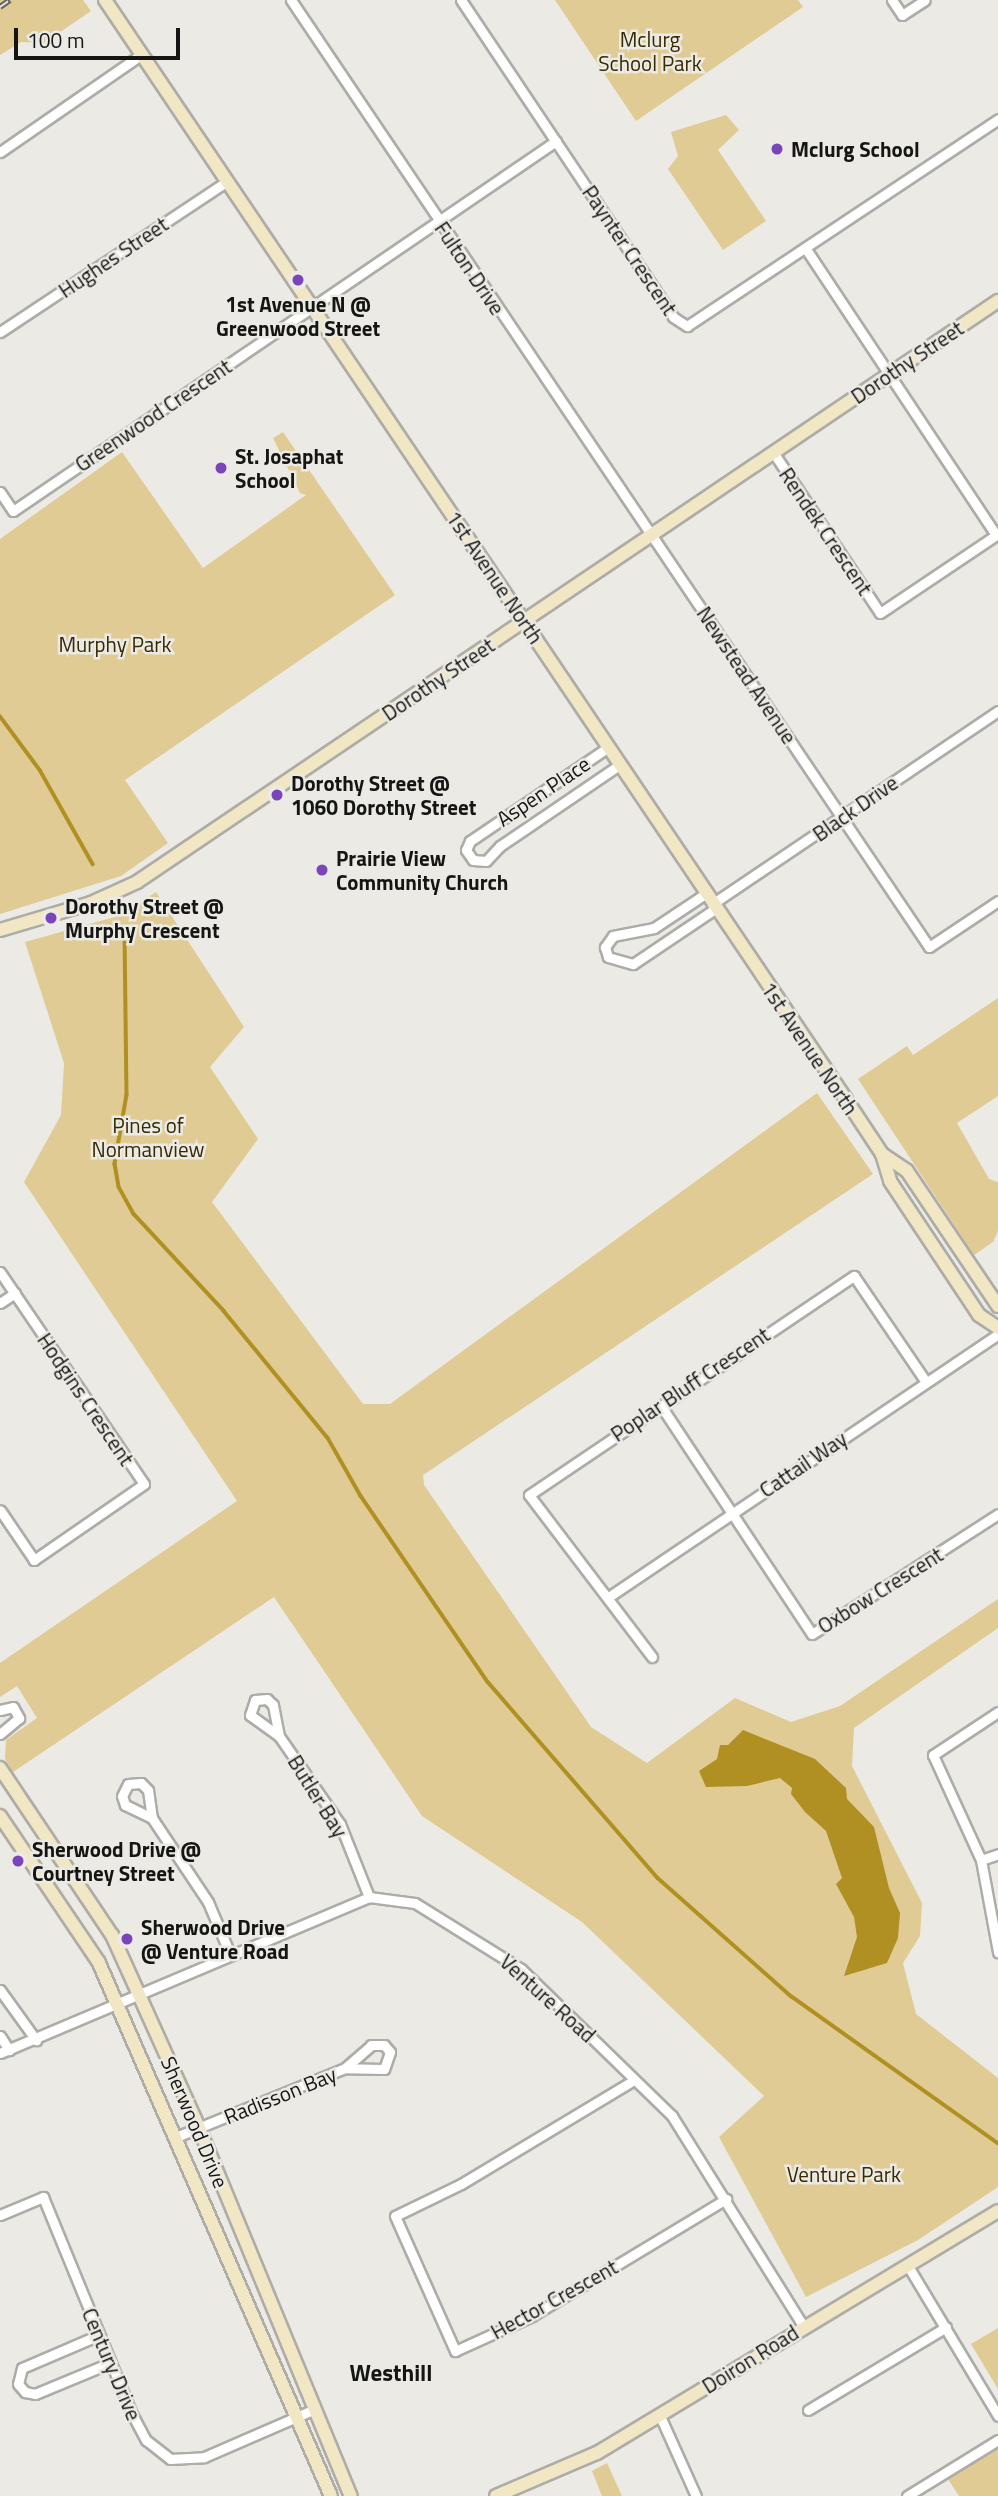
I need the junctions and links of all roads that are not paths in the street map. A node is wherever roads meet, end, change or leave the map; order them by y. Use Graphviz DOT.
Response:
graph roads {
  1 [pos="105,0"];
  2 [pos="291,0"];
  3 [pos="461,0"];
  4 [pos="892,0"];
  5 [pos="925,0"];
  6 [pos="142,54"];
  7 [pos="998,119"];
  8 [pos="556,141"];
  9 [pos="0,152"];
  10 [pos="226,181"];
  11 [pos="439,221"];
  12 [pos="805,248"];
  13 [pos="998,301"];
  14 [pos="312,307"];
  15 [pos="0,332"];
  16 [pos="890,373"];
  17 [pos="773,452"];
  18 [pos="0,492"];
  19 [pos="650,535"];
  20 [pos="524,620"];
  21 [pos="998,711"];
  22 [pos="607,748"];
  23 [pos="619,765"];
  24 [pos="843,817"];
  25 [pos="998,901"];
  26 [pos="710,902"];
  27 [pos="0,930"];
  28 [pos="882,1154"];
  29 [pos="0,1272"];
  30 [pos="15,1293"];
  31 [pos="0,1303"];
  32 [pos="998,1306"];
  33 [pos="998,1328"];
  34 [pos="998,1334"];
  35 [pos="926,1382"];
  36 [pos="661,1406"];
  37 [pos="0,1510"];
  38 [pos="733,1513"];
  39 [pos="998,1514"];
  40 [pos="610,1596"];
  41 [pos="652,1657"];
  42 [pos="0,1710"];
  43 [pos="998,1712"];
  44 [pos="0,1734"];
  45 [pos="279,1736"];
  46 [pos="0,1768"];
  47 [pos="0,1816"];
  48 [pos="152,1818"];
  49 [pos="998,1854"];
  50 [pos="981,1860"];
  51 [pos="369,1897"];
  52 [pos="998,1952"];
  53 [pos="230,1954"];
  54 [pos="0,1990"];
  55 [pos="139,1995"];
  56 [pos="118,2005"];
  57 [pos="0,2036"];
  58 [pos="36,2040"];
  59 [pos="5,2052"];
  60 [pos="345,2068"];
  61 [pos="634,2080"];
  62 [pos="199,2128"];
  63 [pos="176,2137"];
  64 [pos="726,2199"];
  65 [pos="998,2211"];
  66 [pos="0,2215"];
  67 [pos="908,2266"];
  68 [pos="803,2326"];
  69 [pos="946,2327"];
  70 [pos="99,2335"];
  71 [pos="110,2363"];
  72 [pos="315,2409"];
  73 [pos="808,2410"];
  74 [pos="660,2416"];
  75 [pos="998,2416"];
  76 [pos="296,2418"];
  77 [pos="998,2440"];
  78 [pos="331,2496"];
  79 [pos="351,2496"];
  80 [pos="496,2496"];
  81 [pos="696,2496"];
  82 [pos="907,2496"];
  1 -- 6 [label="street, 1st Avenue North"];
  2 -- 11 [label="street, Fulton Drive"];
  3 -- 8 [label="street, Paynter Crescent"];
  4 -- 5 [label="street"];
  6 -- 9 [label="street"];
  6 -- 10 [label="street, 1st Avenue North"];
  7 -- 12 [label="street, Paynter Crescent"];
  8 -- 11 [label="street"];
  8 -- 12 [label="street, Paynter Crescent"];
  10 -- 14 [label="street, 1st Avenue North"];
  10 -- 15 [label="street, Hughes Street"];
  11 -- 14 [label="street"];
  11 -- 19 [label="street, Fulton Drive"];
  12 -- 16 [label="street"];
  13 -- 16 [label="street, Dorothy Street"];
  14 -- 18 [label="street, Greenwood Crescent"];
  14 -- 20 [label="street, 1st Avenue North"];
  16 -- 17 [label="street, Dorothy Street"];
  16 -- 17 [label="street, Rendek Crescent"];
  17 -- 19 [label="street, Dorothy Street"];
  19 -- 20 [label="street, Dorothy Street"];
  19 -- 24 [label="street, Newstead Avenue"];
  20 -- 22 [label="street, 1st Avenue North"];
  20 -- 27 [label="street, Dorothy Street"];
  21 -- 24 [label="street, Black Drive"];
  22 -- 23 [label="street, 1st Avenue North"];
  22 -- 23 [label="street, Aspen Place"];
  23 -- 26 [label="street, 1st Avenue North"];
  24 -- 25 [label="street, Newstead Avenue"];
  24 -- 26 [label="street, Black Drive"];
  26 -- 26 [label="street"];
  26 -- 28 [label="street, 1st Avenue North"];
  28 -- 32 [label="street"];
  28 -- 33 [label="street"];
  29 -- 30 [label="street"];
  30 -- 31 [label="street"];
  30 -- 37 [label="street, Hodgins Crescent"];
  34 -- 35 [label="street, Cattail Way"];
  35 -- 36 [label="street, Poplar Bluff Crescent"];
  35 -- 38 [label="street, Cattail Way"];
  36 -- 38 [label="street"];
  36 -- 40 [label="street, Poplar Bluff Crescent"];
  38 -- 39 [label="street, Oxbow Crescent"];
  38 -- 40 [label="street, Cattail Way"];
  40 -- 41 [label="street"];
  42 -- 44 [label="street"];
  43 -- 50 [label="street"];
  45 -- 51 [label="street, Butler Bay"];
  46 -- 55 [label="street, Sherwood Drive"];
  47 -- 56 [label="street, Sherwood Drive"];
  48 -- 53 [label="street"];
  49 -- 50 [label="street"];
  50 -- 52 [label="street"];
  51 -- 53 [label="street, Venture Road"];
  51 -- 61 [label="street, Venture Road"];
  53 -- 55 [label="street, Venture Road"];
  54 -- 58 [label="street"];
  55 -- 56 [label="street, Venture Road"];
  55 -- 62 [label="street, Sherwood Drive"];
  56 -- 58 [label="street, Venture Road"];
  56 -- 63 [label="street, Sherwood Drive"];
  57 -- 59 [label="street"];
  58 -- 59 [label="street, Venture Road"];
  60 -- 60 [label="street, Radisson Bay"];
  60 -- 62 [label="street, Radisson Bay"];
  61 -- 64 [label="street, Venture Road"];
  61 -- 64 [label="street, Hector Crescent"];
  62 -- 63 [label="street, Radisson Bay"];
  62 -- 72 [label="street, Sherwood Drive"];
  63 -- 76 [label="street, Sherwood Drive"];
  64 -- 68 [label="street, Venture Road"];
  65 -- 67 [label="street, Doiron Road"];
  66 -- 70 [label="street, Century Drive"];
  67 -- 68 [label="street, Doiron Road"];
  67 -- 69 [label="street"];
  68 -- 74 [label="street, Doiron Road"];
  69 -- 73 [label="street"];
  69 -- 75 [label="street"];
  70 -- 71 [label="street, Century Drive"];
  70 -- 71 [label="street"];
  71 -- 76 [label="street, Century Drive"];
  72 -- 76 [label="street, Century Drive"];
  72 -- 79 [label="street, Sherwood Drive"];
  74 -- 80 [label="street, Doiron Road"];
  74 -- 81 [label="street"];
  76 -- 78 [label="street, Sherwood Drive"];
  77 -- 82 [label="street"];
}
